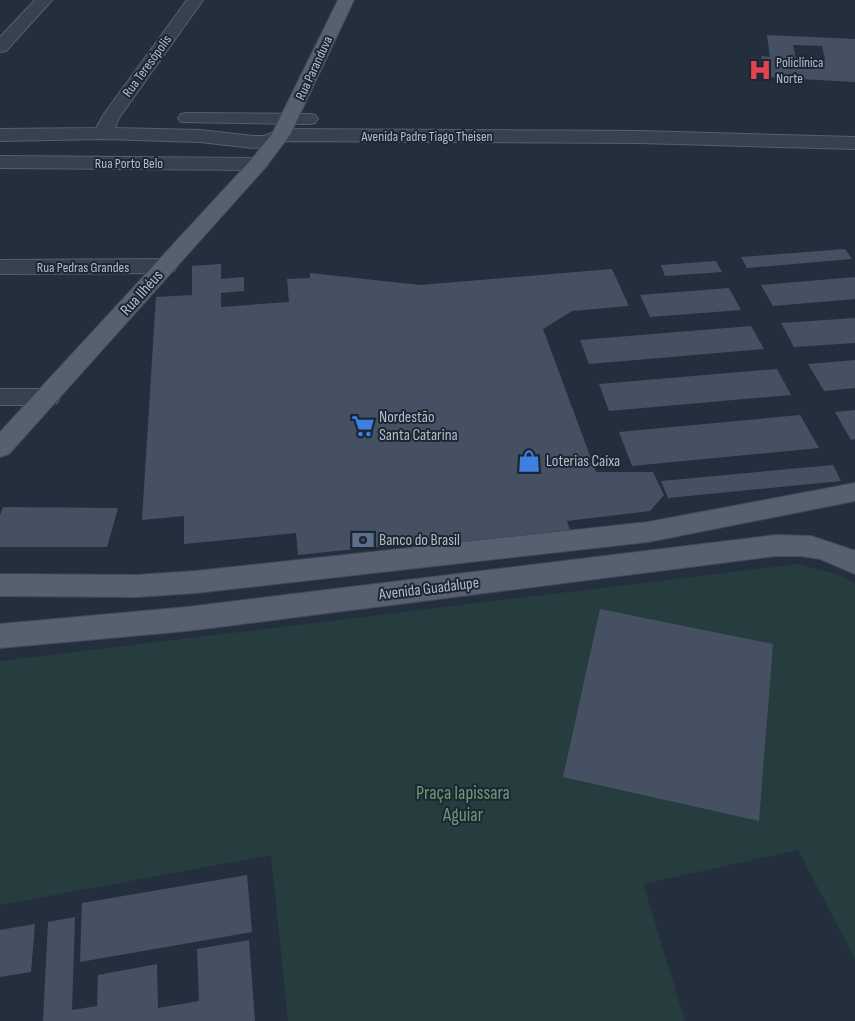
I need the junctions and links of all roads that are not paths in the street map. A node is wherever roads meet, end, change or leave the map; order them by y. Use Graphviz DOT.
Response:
graph roads {
  1 [pos="44,0"];
  2 [pos="195,0"];
  3 [pos="346,0"];
  4 [pos="0,47"];
  5 [pos="0,120"];
  6 [pos="106,126"];
  7 [pos="286,127"];
  8 [pos="855,128"];
  9 [pos="0,135"];
  10 [pos="855,143"];
  11 [pos="0,162"];
  12 [pos="258,164"];
  13 [pos="166,266"];
  14 [pos="0,267"];
  15 [pos="0,397"];
  16 [pos="48,397"];
  17 [pos="0,448"];
  18 [pos="855,492"];
  19 [pos="648,532"];
  20 [pos="855,562"];
  21 [pos="522,577"];
  22 [pos="0,585"];
  23 [pos="0,636"];
  1 -- 4 [label="street"];
  2 -- 6 [label="street, Rua Teresópolis"];
  3 -- 7 [label="main road, Rua Paranduva"];
  5 -- 6 [label="street, Avenida Padre Tiago Theisen"];
  6 -- 7 [label="street, Avenida Padre Tiago Theisen"];
  6 -- 9 [label="street, Avenida Padre Tiago Theisen"];
  7 -- 8 [label="street, Avenida Padre Tiago Theisen"];
  7 -- 10 [label="street, Avenida Padre Tiago Theisen"];
  7 -- 12 [label="main road, Rua Ilhéus"];
  11 -- 12 [label="street, Rua Porto Belo"];
  12 -- 13 [label="main road, Rua Ilhéus"];
  13 -- 14 [label="street, Rua Pedras Grandes"];
  13 -- 16 [label="main road, Rua Ilhéus"];
  15 -- 16 [label="street"];
  16 -- 17 [label="main road, Rua Ilhéus"];
  18 -- 19 [label="main road, Avenida Guadalupe"];
  19 -- 21 [label="main road"];
  19 -- 22 [label="main road, Avenida Guadalupe"];
  20 -- 21 [label="main road, Avenida Guadalupe"];
  21 -- 23 [label="main road, Avenida Guadalupe"];
}
